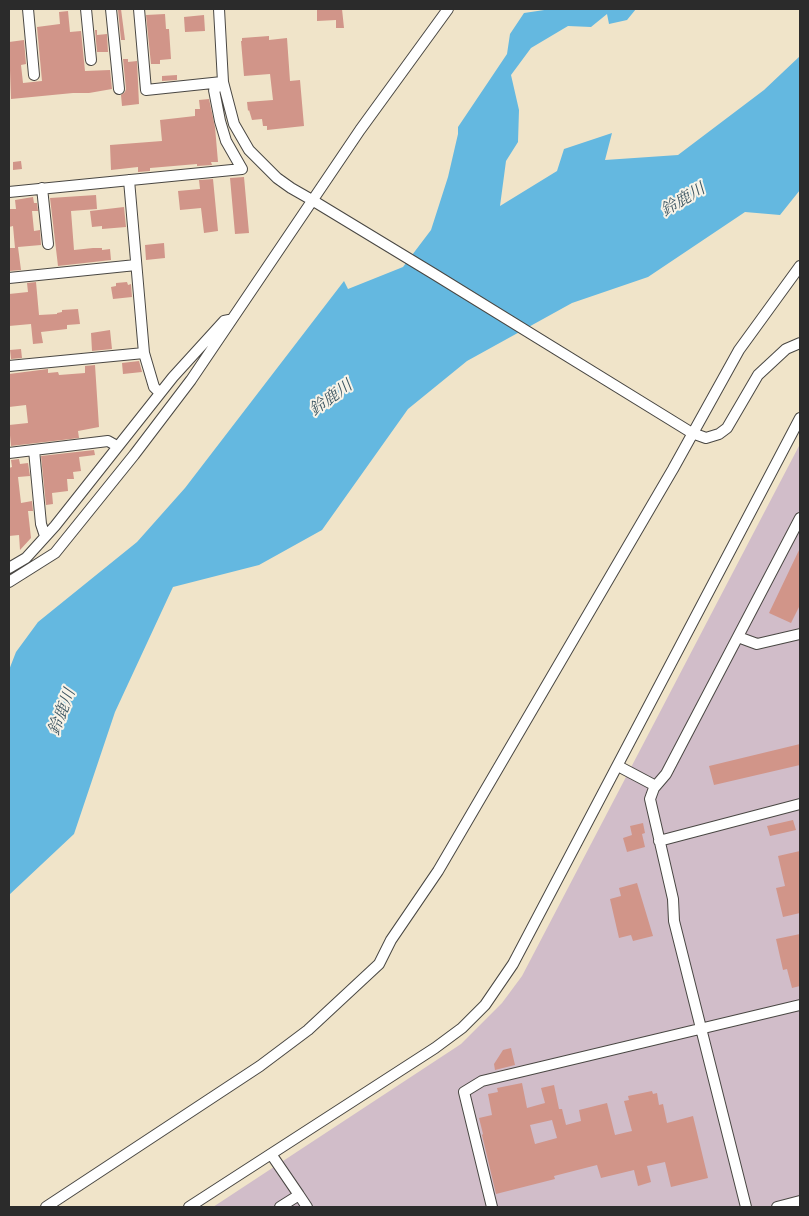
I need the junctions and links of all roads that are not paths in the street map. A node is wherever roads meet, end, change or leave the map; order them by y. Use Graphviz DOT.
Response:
graph roads {
  1 [pos="28,9"];
  2 [pos="86,9"];
  3 [pos="111,9"];
  4 [pos="139,9"];
  5 [pos="219,9"];
  6 [pos="448,9"];
  7 [pos="90,60"];
  8 [pos="34,75"];
  9 [pos="223,82"];
  10 [pos="119,89"];
  11 [pos="129,180"];
  12 [pos="42,188"];
  13 [pos="9,192"];
  14 [pos="316,202"];
  15 [pos="48,244"];
  16 [pos="136,265"];
  17 [pos="800,266"];
  18 [pos="9,278"];
  19 [pos="233,319"];
  20 [pos="800,343"];
  21 [pos="144,352"];
  22 [pos="9,366"];
  23 [pos="160,393"];
  24 [pos="800,418"];
  25 [pos="690,432"];
  26 [pos="117,446"];
  27 [pos="34,450"];
  28 [pos="9,453"];
  29 [pos="800,518"];
  30 [pos="45,536"];
  31 [pos="9,568"];
  32 [pos="9,582"];
  33 [pos="800,634"];
  34 [pos="738,638"];
  35 [pos="622,768"];
  36 [pos="653,786"];
  37 [pos="800,804"];
  38 [pos="659,841"];
  39 [pos="800,1005"];
  40 [pos="701,1028"];
  41 [pos="271,1154"];
  42 [pos="299,1195"];
  43 [pos="800,1201"];
  44 [pos="46,1207"];
  45 [pos="189,1207"];
  46 [pos="280,1207"];
  47 [pos="307,1207"];
  48 [pos="492,1207"];
  49 [pos="746,1207"];
  50 [pos="777,1207"];
  1 -- 8 [label="street"];
  2 -- 7 [label="street"];
  3 -- 10 [label="street"];
  4 -- 9 [label="street"];
  5 -- 9 [label="street"];
  6 -- 14 [label="street"];
  9 -- 11 [label="street"];
  9 -- 14 [label="street"];
  11 -- 12 [label="street"];
  11 -- 16 [label="street"];
  12 -- 13 [label="street"];
  12 -- 15 [label="street"];
  14 -- 19 [label="street"];
  14 -- 25 [label="street"];
  16 -- 18 [label="street"];
  16 -- 21 [label="street"];
  17 -- 25 [label="street"];
  19 -- 23 [label="street"];
  19 -- 32 [label="street"];
  20 -- 25 [label="street"];
  21 -- 22 [label="street"];
  21 -- 23 [label="street"];
  23 -- 26 [label="street"];
  24 -- 35 [label="street"];
  25 -- 44 [label="street"];
  26 -- 27 [label="street"];
  26 -- 30 [label="street"];
  27 -- 28 [label="street"];
  27 -- 30 [label="street"];
  29 -- 34 [label="street"];
  30 -- 31 [label="street"];
  33 -- 34 [label="street"];
  34 -- 36 [label="street"];
  35 -- 36 [label="street"];
  35 -- 41 [label="street"];
  36 -- 38 [label="street"];
  37 -- 38 [label="street"];
  38 -- 40 [label="street"];
  39 -- 40 [label="street"];
  40 -- 48 [label="street"];
  40 -- 49 [label="street"];
  41 -- 42 [label="street"];
  41 -- 45 [label="street"];
  42 -- 46 [label="street"];
  42 -- 47 [label="street"];
  43 -- 50 [label="street"];
}
